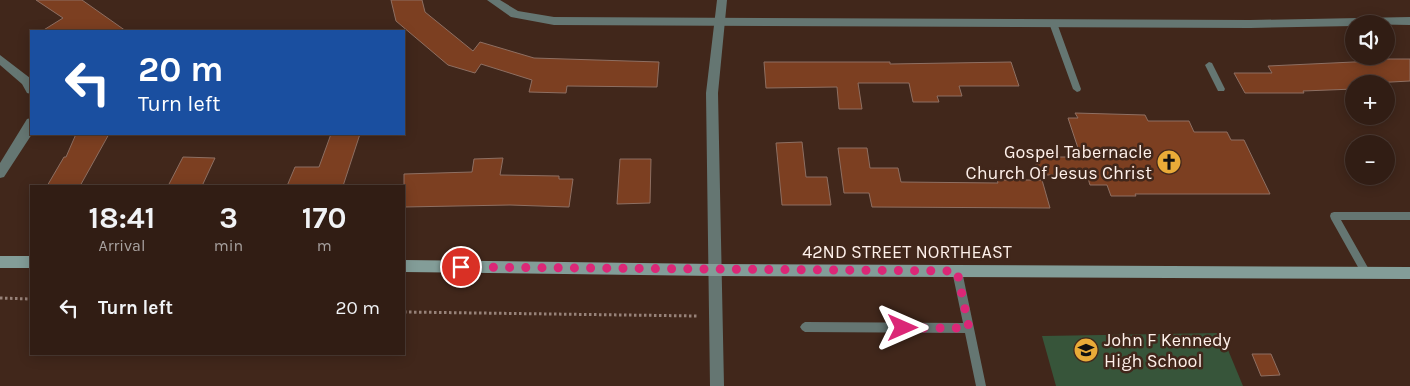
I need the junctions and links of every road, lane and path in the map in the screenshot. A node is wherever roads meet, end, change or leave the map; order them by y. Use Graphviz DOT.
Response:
graph roads {
  1 [pos="492,0"];
  2 [pos="722,0"];
  3 [pos="1410,21"];
  4 [pos="719,22"];
  5 [pos="1053,23"];
  6 [pos="0,59"];
  7 [pos="1209,65"];
  8 [pos="30,88"];
  9 [pos="1077,89"];
  10 [pos="1221,89"];
  11 [pos="30,125"];
  12 [pos="0,173"];
  13 [pos="1410,216"];
  14 [pos="0,262"];
  15 [pos="30,262"];
  16 [pos="405,266"];
  17 [pos="715,270"];
  18 [pos="957,271"];
  19 [pos="1366,273"];
  20 [pos="1410,274"];
  21 [pos="0,298"];
  22 [pos="30,299"];
  23 [pos="405,312"];
  24 [pos="716,316"];
  25 [pos="805,327"];
  26 [pos="969,328"];
  27 [pos="717,386"];
  28 [pos="981,386"];
  1 -- 4 [label="street"];
  2 -- 4 [label="street"];
  3 -- 5 [label="street"];
  4 -- 5 [label="street"];
  4 -- 17 [label="street"];
  5 -- 9 [label="lane"];
  6 -- 8 [label="street"];
  7 -- 10 [label="lane"];
  11 -- 12 [label="street"];
  13 -- 19 [label="lane"];
  14 -- 15 [label="main road"];
  16 -- 17 [label="main road, 42ND STREET NORTHEAST"];
  17 -- 18 [label="main road, 42ND STREET NORTHEAST"];
  17 -- 24 [label="street"];
  18 -- 19 [label="main road, 42ND STREET NORTHEAST"];
  18 -- 26 [label="lane"];
  19 -- 20 [label="main road, 42ND STREET NORTHEAST"];
  21 -- 22 [label="path"];
  23 -- 24 [label="path"];
  24 -- 27 [label="street"];
  25 -- 26 [label="lane"];
  26 -- 28 [label="lane"];
}
